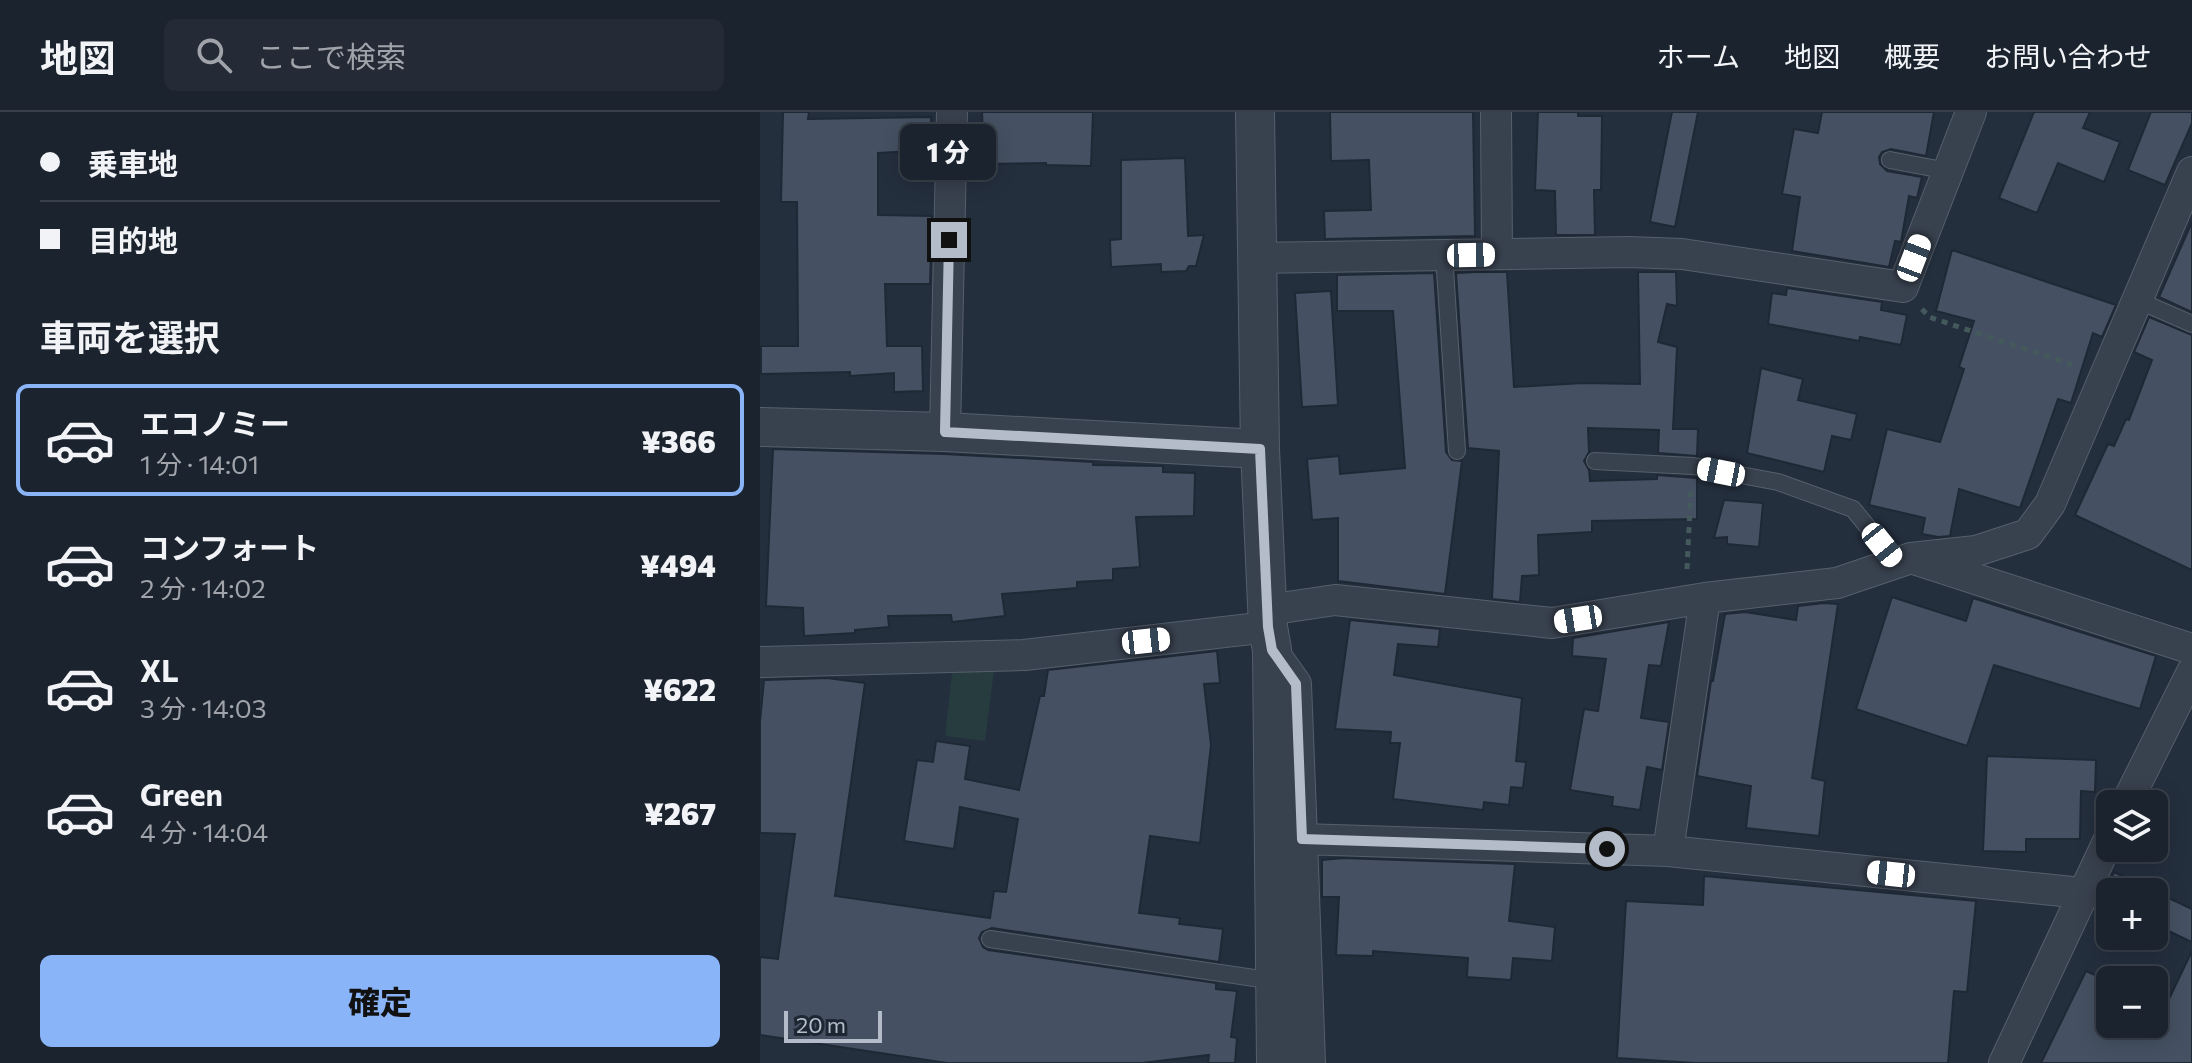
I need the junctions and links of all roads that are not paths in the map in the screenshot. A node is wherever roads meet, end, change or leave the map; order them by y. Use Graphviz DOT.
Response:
graph roads {
  1 [pos="952,112"];
  2 [pos="1255,112"];
  3 [pos="1496,112"];
  4 [pos="1971,112"];
  5 [pos="1890,160"];
  6 [pos="1948,171"];
  7 [pos="2192,172"];
  8 [pos="1497,254"];
  9 [pos="1444,255"];
  10 [pos="1258,258"];
  11 [pos="2137,300"];
  12 [pos="2192,324"];
  13 [pos="760,427"];
  14 [pos="945,432"];
  15 [pos="1260,449"];
  16 [pos="1457,451"];
  17 [pos="1595,461"];
  18 [pos="1904,561"];
  19 [pos="1695,600"];
  20 [pos="1269,629"];
  21 [pos="2192,649"];
  22 [pos="760,662"];
  23 [pos="2192,672"];
  24 [pos="2133,790"];
  25 [pos="1302,839"];
  26 [pos="1668,851"];
  27 [pos="2098,862"];
  28 [pos="2082,893"];
  29 [pos="990,939"];
  30 [pos="1275,981"];
  31 [pos="1276,1063"];
  32 [pos="1310,1063"];
  33 [pos="2004,1063"];
  1 -- 14 [label="street"];
  2 -- 10 [label="street"];
  3 -- 8 [label="street"];
  4 -- 6 [label="street"];
  5 -- 6 [label="lane"];
  6 -- 8 [label="street"];
  7 -- 11 [label="street"];
  8 -- 9 [label="street"];
  9 -- 10 [label="street"];
  9 -- 16 [label="lane"];
  10 -- 15 [label="street"];
  11 -- 12 [label="lane"];
  11 -- 18 [label="street"];
  13 -- 14 [label="street"];
  14 -- 15 [label="street"];
  15 -- 20 [label="street"];
  17 -- 18 [label="lane"];
  18 -- 19 [label="street"];
  18 -- 21 [label="street"];
  19 -- 20 [label="street"];
  19 -- 26 [label="street"];
  20 -- 22 [label="street"];
  20 -- 25 [label="street"];
  20 -- 30 [label="street"];
  23 -- 24 [label="street"];
  25 -- 26 [label="street"];
  25 -- 32 [label="street"];
  26 -- 28 [label="street"];
  27 -- 28 [label="street"];
  28 -- 33 [label="street"];
  29 -- 30 [label="lane"];
  30 -- 31 [label="street"];
}
